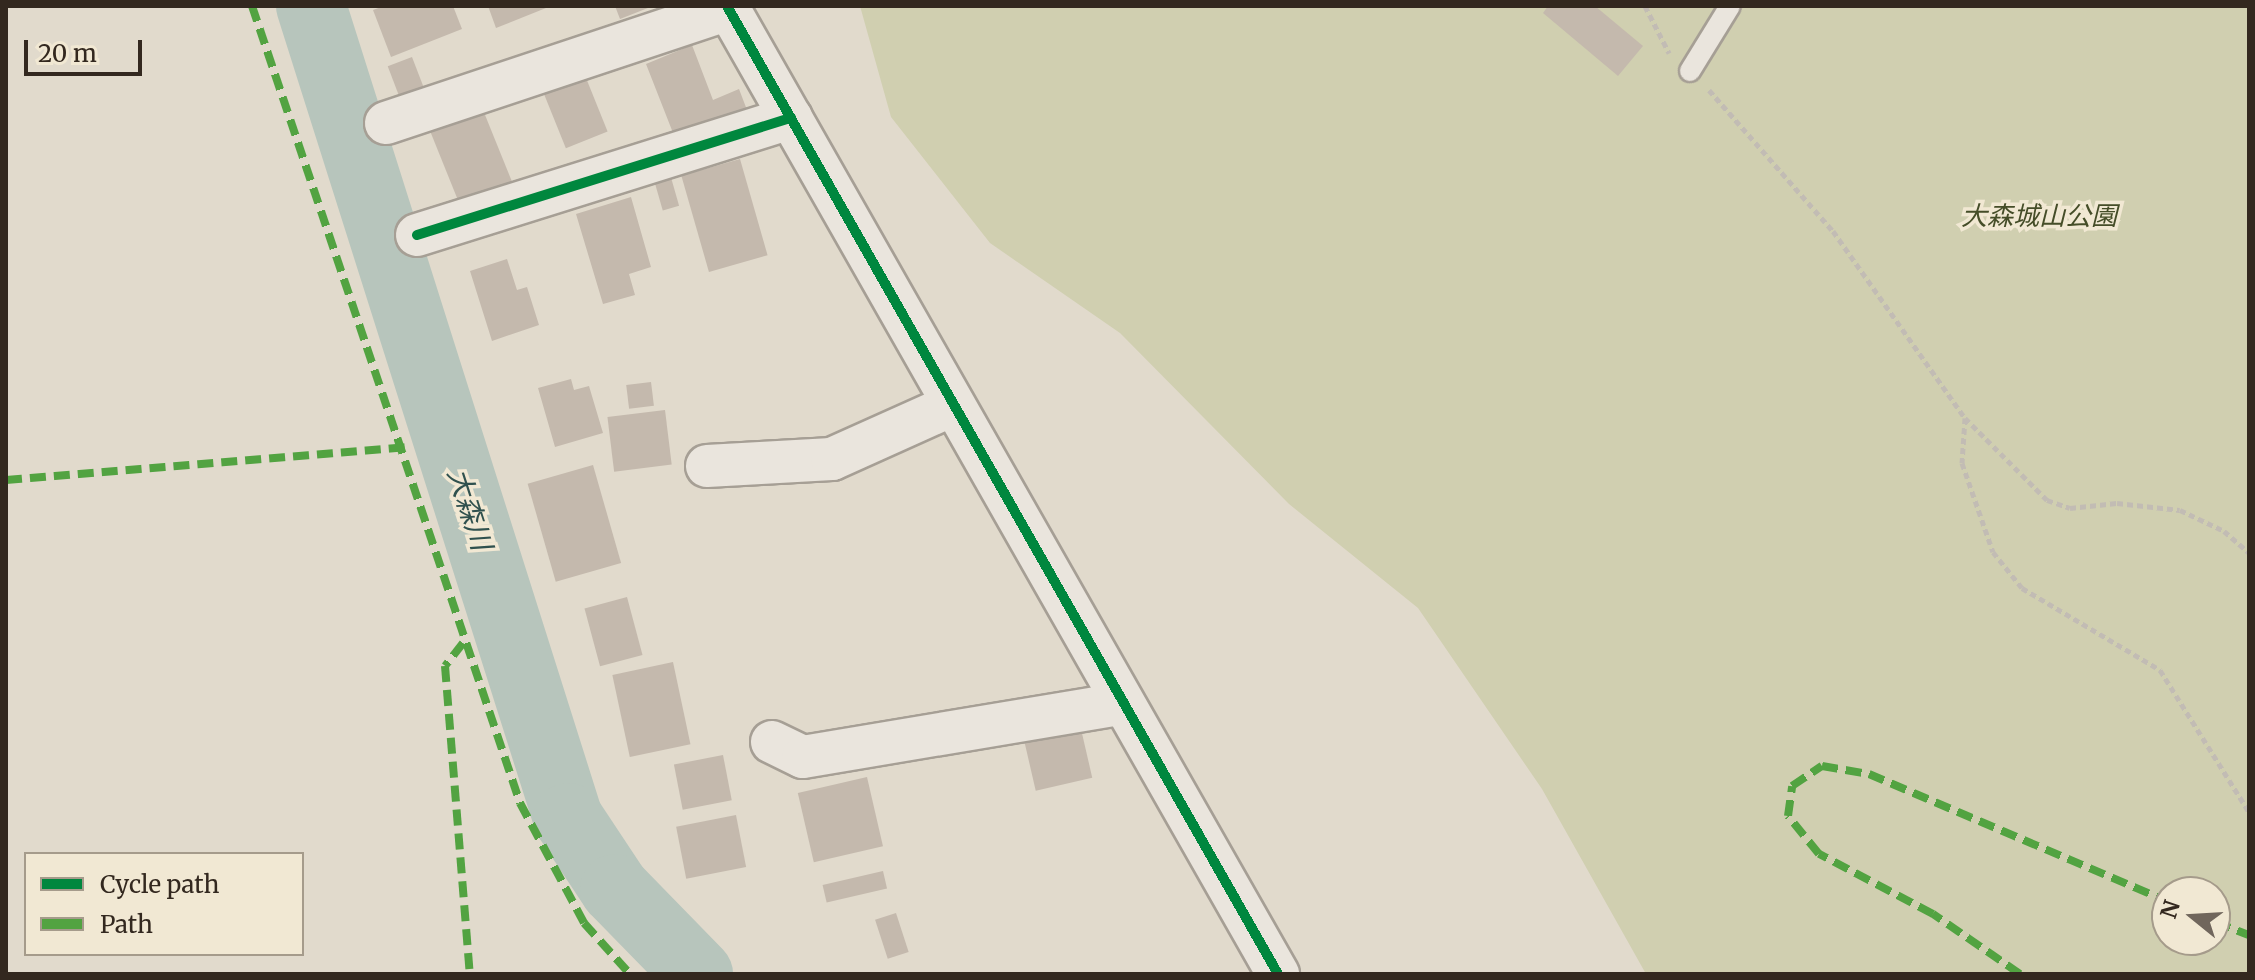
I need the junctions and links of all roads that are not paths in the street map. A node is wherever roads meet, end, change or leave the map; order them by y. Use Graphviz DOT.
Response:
graph roads {
  1 [pos="1730,6"];
  2 [pos="728,7"];
  3 [pos="1690,71"];
  4 [pos="791,118"];
  5 [pos="386,123"];
  6 [pos="417,235"];
  7 [pos="952,405"];
  8 [pos="707,466"];
  9 [pos="1121,704"];
  10 [pos="772,742"];
  11 [pos="1278,974"];
  1 -- 3 [label="lane"];
  2 -- 4 [label="street"];
  2 -- 5 [label="street"];
  4 -- 6 [label="street"];
  4 -- 7 [label="street"];
  7 -- 8 [label="street"];
  7 -- 9 [label="street"];
  9 -- 10 [label="street"];
  9 -- 11 [label="street"];
}
